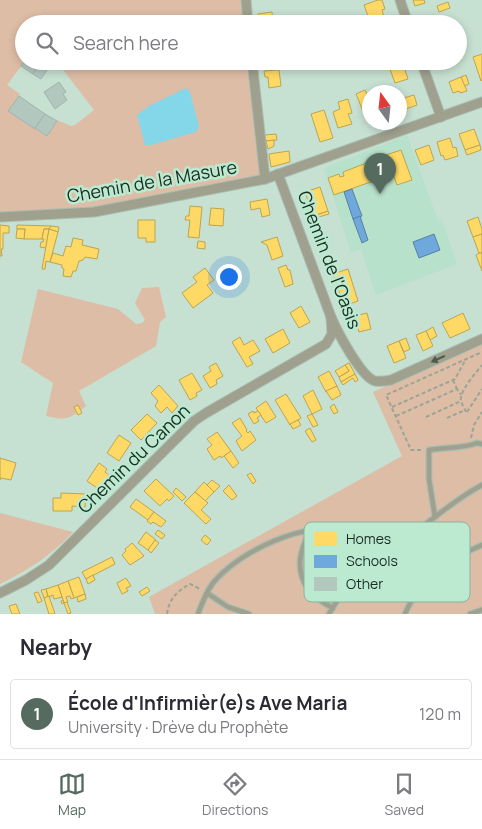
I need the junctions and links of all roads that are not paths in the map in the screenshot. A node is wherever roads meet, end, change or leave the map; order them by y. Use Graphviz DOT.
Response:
graph roads {
  1 [pos="246,0"];
  2 [pos="400,0"];
  3 [pos="247,15"];
  4 [pos="405,15"];
  5 [pos="253,70"];
  6 [pos="424,70"];
  7 [pos="482,102"];
  8 [pos="441,117"];
  9 [pos="278,174"];
  10 [pos="265,178"];
  11 [pos="0,217"];
  12 [pos="331,317"];
  13 [pos="482,339"];
  14 [pos="482,444"];
  15 [pos="482,485"];
  16 [pos="435,517"];
  17 [pos="428,522"];
  18 [pos="304,532"];
  19 [pos="304,546"];
  20 [pos="482,546"];
  21 [pos="470,552"];
  22 [pos="304,580"];
  23 [pos="0,593"];
  24 [pos="207,593"];
  25 [pos="323,602"];
  26 [pos="337,602"];
  27 [pos="411,602"];
  28 [pos="333,608"];
  29 [pos="482,610"];
  30 [pos="198,614"];
  31 [pos="248,614"];
  32 [pos="329,614"];
  33 [pos="405,614"];
  34 [pos="470,614"];
  1 -- 3 [label="street"];
  2 -- 4 [label="street"];
  5 -- 10 [label="street"];
  6 -- 8 [label="street"];
  7 -- 8 [label="street, Chemin de la Masure"];
  8 -- 9 [label="street, Chemin de la Masure"];
  9 -- 10 [label="street, Chemin de la Masure"];
  9 -- 12 [label="street, Chemin de l'Oasis"];
  10 -- 11 [label="street, Chemin de la Masure"];
  13 -- 12 [label="street, Chemin de l'Oasis, one-way"];
  12 -- 23 [label="street, Chemin du Canon"];
  14 -- 16 [label="lane"];
  15 -- 16 [label="lane"];
  16 -- 17 [label="lane"];
  18 -- 24 [label="lane"];
  19 -- 22 [label="lane"];
  20 -- 21 [label="lane"];
  24 -- 30 [label="lane"];
  24 -- 31 [label="lane"];
  25 -- 28 [label="lane"];
  26 -- 28 [label="lane"];
  27 -- 33 [label="lane"];
  28 -- 32 [label="lane"];
  29 -- 34 [label="lane"];
}
